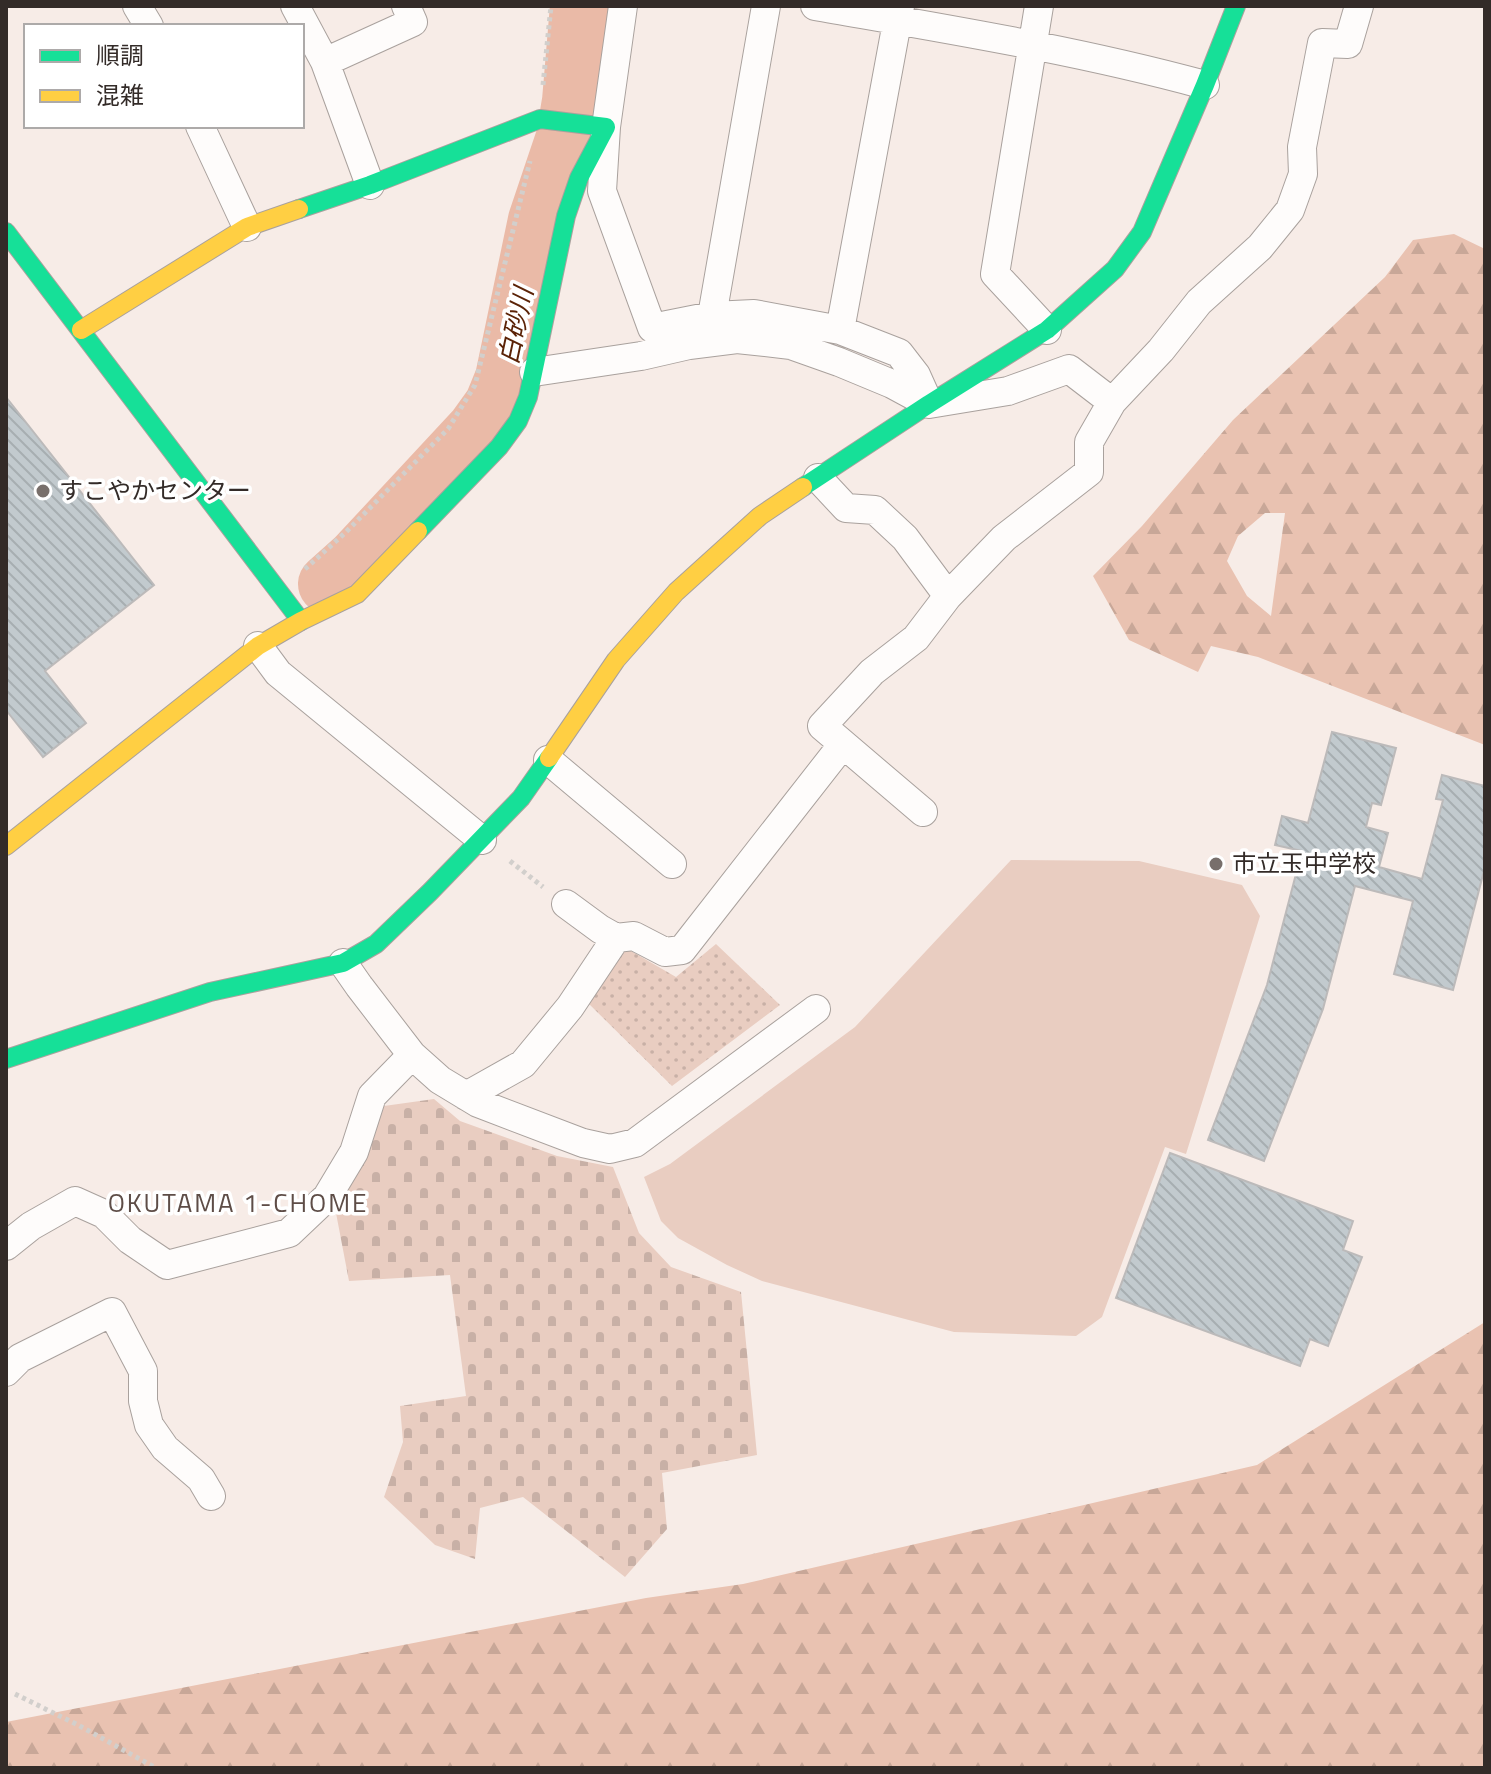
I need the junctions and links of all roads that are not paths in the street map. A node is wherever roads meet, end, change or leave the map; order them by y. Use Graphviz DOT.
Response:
graph roads {
  1 [pos="137,6"];
  2 [pos="295,6"];
  3 [pos="406,6"];
  4 [pos="623,6"];
  5 [pos="766,6"];
  6 [pos="815,6"];
  7 [pos="1039,6"];
  8 [pos="1236,6"];
  9 [pos="1359,6"];
  10 [pos="898,13"];
  11 [pos="148,24"];
  12 [pos="1032,45"];
  13 [pos="325,62"];
  14 [pos="1205,85"];
  15 [pos="593,126"];
  16 [pos="201,128"];
  17 [pos="370,185"];
  18 [pos="247,227"];
  19 [pos="6,232"];
  20 [pos="712,316"];
  21 [pos="81,330"];
  22 [pos="840,330"];
  23 [pos="1047,330"];
  24 [pos="534,372"];
  25 [pos="1112,402"];
  26 [pos="929,404"];
  27 [pos="818,478"];
  28 [pos="948,596"];
  29 [pos="301,621"];
  30 [pos="258,646"];
  31 [pos="843,744"];
  32 [pos="548,760"];
  33 [pos="923,812"];
  34 [pos="482,840"];
  35 [pos="6,846"];
  36 [pos="672,864"];
  37 [pos="566,904"];
  38 [pos="616,938"];
  39 [pos="343,963"];
  40 [pos="816,1009"];
  41 [pos="412,1055"];
  42 [pos="6,1059"];
  43 [pos="466,1096"];
  44 [pos="6,1246"];
  45 [pos="11,1356"];
  46 [pos="211,1496"];
  1 -- 11 [label="street"];
  2 -- 13 [label="street"];
  3 -- 13 [label="street"];
  4 -- 15 [label="street"];
  5 -- 20 [label="street"];
  6 -- 10 [label="street"];
  7 -- 12 [label="street"];
  8 -- 14 [label="street"];
  9 -- 25 [label="street"];
  10 -- 12 [label="street"];
  10 -- 22 [label="street"];
  12 -- 14 [label="street"];
  12 -- 23 [label="street"];
  13 -- 17 [label="street"];
  14 -- 23 [label="street"];
  15 -- 17 [label="street"];
  15 -- 20 [label="street"];
  15 -- 24 [label="street"];
  16 -- 18 [label="street"];
  17 -- 18 [label="street"];
  18 -- 21 [label="street"];
  19 -- 21 [label="street"];
  20 -- 22 [label="street"];
  21 -- 29 [label="street"];
  22 -- 26 [label="street"];
  23 -- 26 [label="street"];
  24 -- 26 [label="street"];
  24 -- 29 [label="street"];
  25 -- 26 [label="street"];
  25 -- 28 [label="street"];
  26 -- 27 [label="street"];
  27 -- 28 [label="street"];
  27 -- 32 [label="street"];
  28 -- 31 [label="street"];
  29 -- 30 [label="street"];
  30 -- 34 [label="street"];
  30 -- 35 [label="street"];
  31 -- 33 [label="street"];
  31 -- 38 [label="street"];
  32 -- 34 [label="street"];
  32 -- 36 [label="street"];
  34 -- 39 [label="street"];
  37 -- 38 [label="street"];
  38 -- 43 [label="street"];
  39 -- 41 [label="street"];
  39 -- 42 [label="street"];
  40 -- 43 [label="street"];
  41 -- 43 [label="street"];
  41 -- 44 [label="street"];
  45 -- 46 [label="street"];
}
